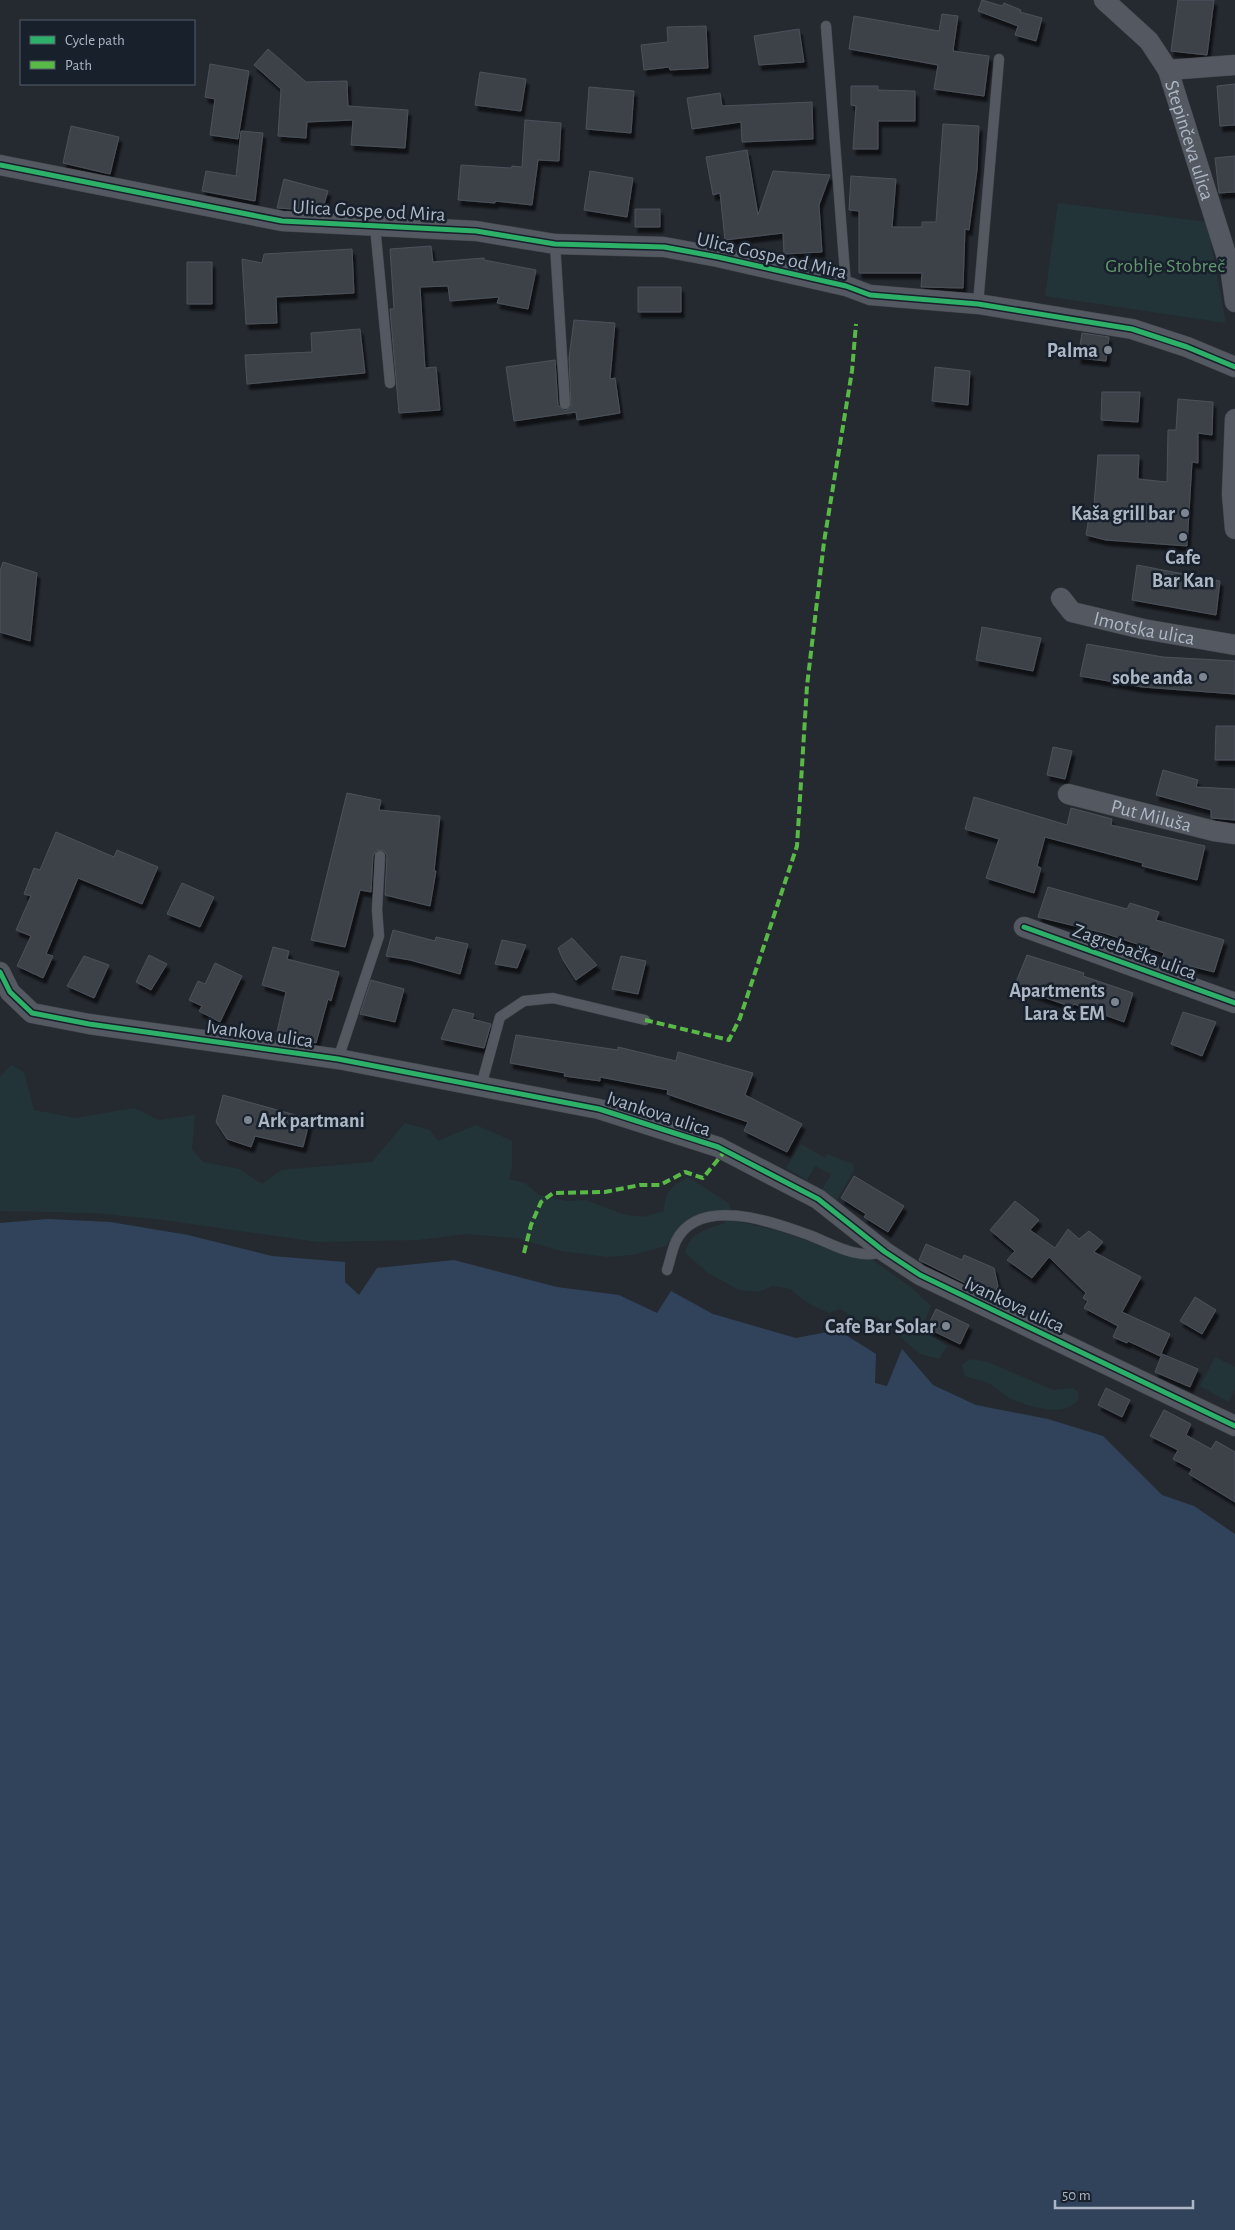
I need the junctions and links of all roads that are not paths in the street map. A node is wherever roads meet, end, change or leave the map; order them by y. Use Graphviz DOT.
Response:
graph roads {
  1 [pos="1104,0"];
  2 [pos="826,26"];
  3 [pos="999,59"];
  4 [pos="1235,65"];
  5 [pos="1168,70"];
  6 [pos="0,165"];
  7 [pos="375,226"];
  8 [pos="555,244"];
  9 [pos="846,286"];
  10 [pos="1235,302"];
  11 [pos="978,304"];
  12 [pos="1235,367"];
  13 [pos="390,383"];
  14 [pos="565,404"];
  15 [pos="1235,419"];
  16 [pos="1235,523"];
  17 [pos="1061,598"];
  18 [pos="1235,645"];
  19 [pos="1068,794"];
  20 [pos="1235,834"];
  21 [pos="380,856"];
  22 [pos="1024,927"];
  23 [pos="0,972"];
  24 [pos="1235,1003"];
  25 [pos="645,1020"];
  26 [pos="338,1059"];
  27 [pos="481,1086"];
  28 [pos="884,1252"];
  29 [pos="667,1270"];
  30 [pos="1235,1426"];
  1 -- 5 [label="street, Stepinčeva ulica"];
  2 -- 9 [label="lane"];
  3 -- 11 [label="lane"];
  4 -- 5 [label="street"];
  5 -- 10 [label="street, Stepinčeva ulica"];
  6 -- 7 [label="street, Ulica Gospe od Mira"];
  7 -- 8 [label="street, Ulica Gospe od Mira"];
  7 -- 13 [label="lane"];
  8 -- 9 [label="street, Ulica Gospe od Mira"];
  8 -- 14 [label="lane"];
  9 -- 11 [label="street, Ulica Gospe od Mira"];
  11 -- 12 [label="street, Ulica Gospe od Mira"];
  15 -- 16 [label="street"];
  17 -- 18 [label="street, Imotska ulica"];
  19 -- 20 [label="street, Put Miluša"];
  21 -- 26 [label="lane"];
  22 -- 24 [label="street, Zagrebačka ulica"];
  23 -- 26 [label="street, Ivankova ulica"];
  25 -- 27 [label="lane"];
  26 -- 27 [label="street, Ivankova ulica"];
  27 -- 28 [label="street, Ivankova ulica"];
  28 -- 29 [label="lane"];
  28 -- 30 [label="street, Ivankova ulica"];
}
